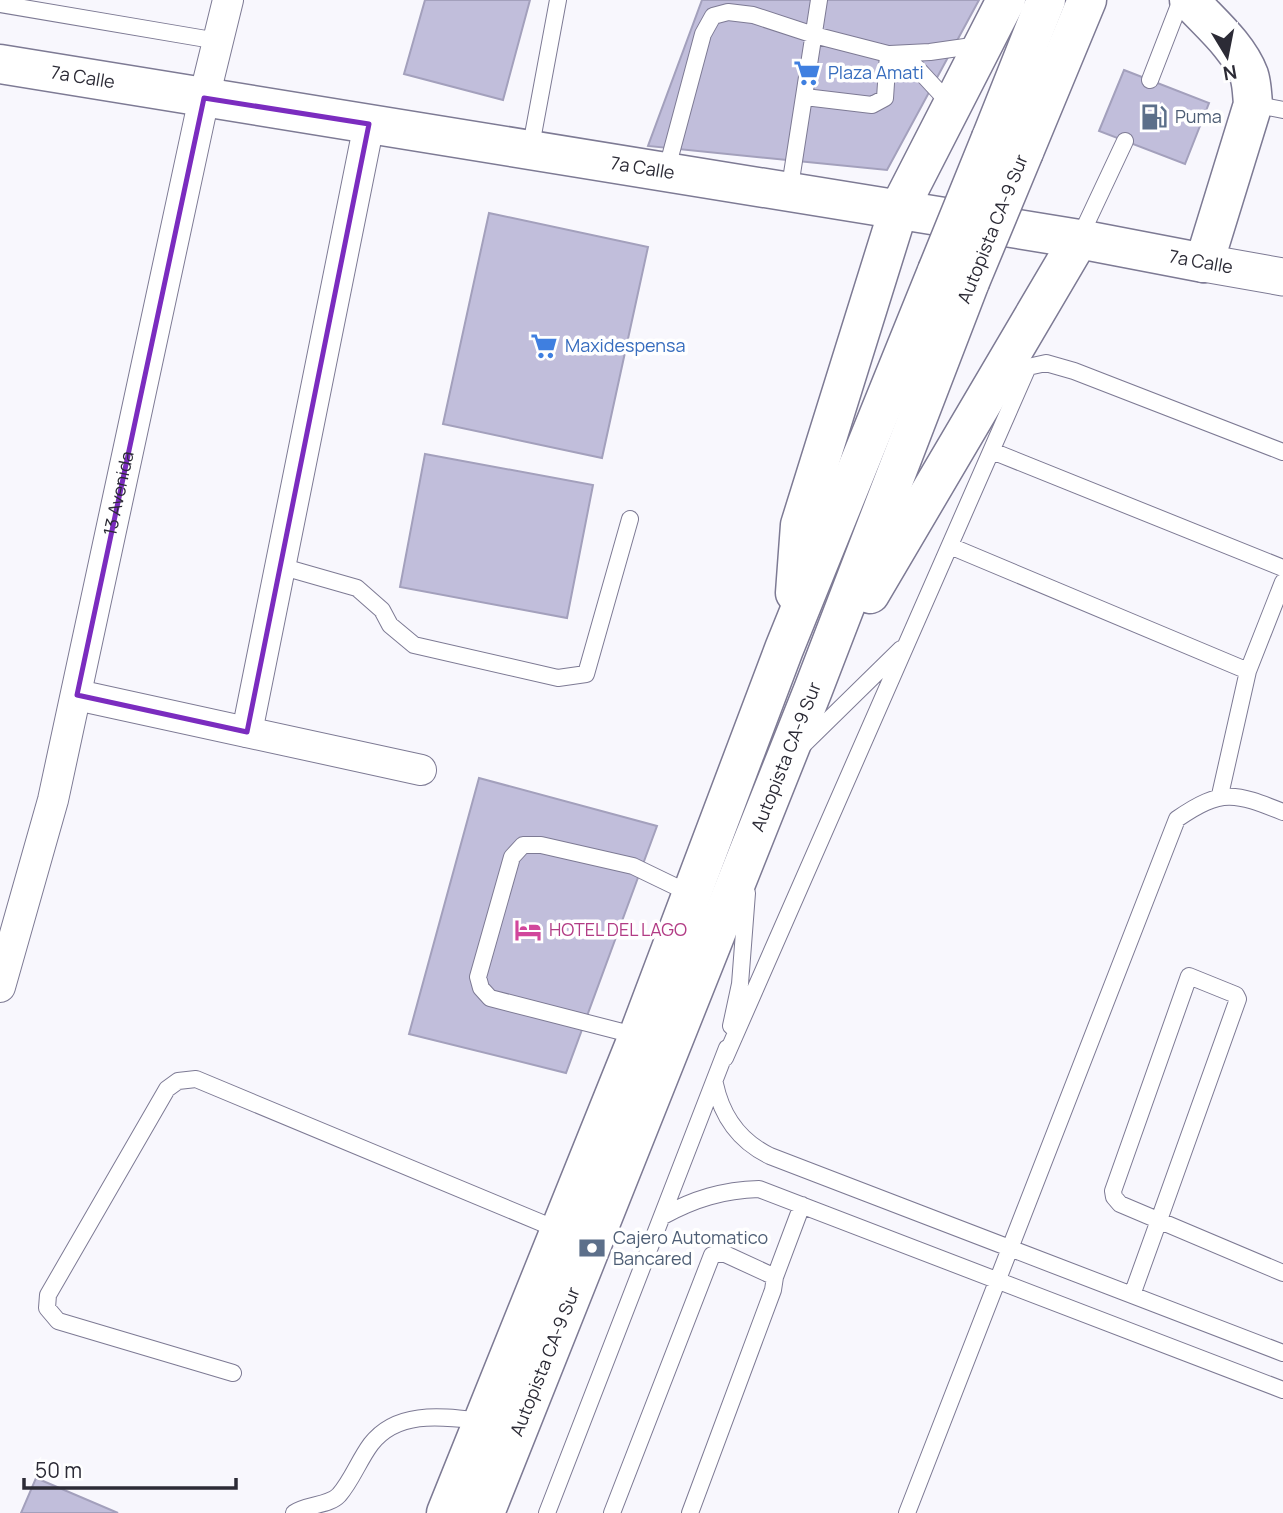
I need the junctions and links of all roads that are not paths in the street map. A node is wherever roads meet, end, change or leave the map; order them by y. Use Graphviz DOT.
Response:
graph roads {
  1 [pos="228,0"];
  2 [pos="558,0"];
  3 [pos="819,0"];
  4 [pos="1006,0"];
  5 [pos="1046,0"];
  6 [pos="1087,0"];
  7 [pos="1181,0"];
  8 [pos="1189,0"];
  9 [pos="0,4"];
  10 [pos="814,35"];
  11 [pos="218,41"];
  12 [pos="984,44"];
  13 [pos="888,54"];
  14 [pos="0,64"];
  15 [pos="1150,80"];
  16 [pos="805,97"];
  17 [pos="204,98"];
  18 [pos="952,106"];
  19 [pos="1268,107"];
  20 [pos="369,124"];
  21 [pos="1125,141"];
  22 [pos="1008,145"];
  23 [pos="530,151"];
  24 [pos="665,173"];
  25 [pos="789,193"];
  26 [pos="898,211"];
  27 [pos="1079,239"];
  28 [pos="1203,263"];
  29 [pos="954,276"];
  30 [pos="1283,277"];
  31 [pos="992,451"];
  32 [pos="1283,452"];
  33 [pos="630,519"];
  34 [pos="950,546"];
  35 [pos="280,566"];
  36 [pos="1283,568"];
  37 [pos="1283,582"];
  38 [pos="792,630"];
  39 [pos="907,643"];
  40 [pos="1248,671"];
  41 [pos="813,690"];
  42 [pos="77,695"];
  43 [pos="247,732"];
  44 [pos="783,765"];
  45 [pos="421,770"];
  46 [pos="1220,795"];
  47 [pos="1283,812"];
  48 [pos="749,851"];
  49 [pos="691,894"];
  50 [pos="0,987"];
  51 [pos="638,1036"];
  52 [pos="724,1058"];
  53 [pos="715,1084"];
  54 [pos="802,1205"];
  55 [pos="663,1216"];
  56 [pos="1159,1220"];
  57 [pos="561,1231"];
  58 [pos="1010,1249"];
  59 [pos="1283,1273"];
  60 [pos="775,1277"];
  61 [pos="998,1280"];
  62 [pos="1132,1295"];
  63 [pos="1283,1353"];
  64 [pos="233,1373"];
  65 [pos="1283,1390"];
  66 [pos="483,1421"];
  67 [pos="335,1505"];
  68 [pos="294,1513"];
  69 [pos="446,1513"];
  70 [pos="485,1513"];
  71 [pos="547,1513"];
  72 [pos="612,1513"];
  73 [pos="690,1513"];
  74 [pos="907,1513"];
  1 -- 11 [label="street, 13 Avenida"];
  2 -- 23 [label="lane"];
  3 -- 10 [label="lane"];
  4 -- 12 [label="main road"];
  5 -- 22 [label="main road, Autopista CA-9 Sur"];
  6 -- 22 [label="main road, Autopista CA-9 Sur"];
  7 -- 15 [label="lane"];
  8 -- 19 [label="main road"];
  9 -- 11 [label="lane"];
  10 -- 13 [label="lane"];
  10 -- 16 [label="lane"];
  10 -- 24 [label="lane"];
  11 -- 17 [label="street, 13 Avenida"];
  12 -- 13 [label="lane"];
  12 -- 18 [label="main road"];
  13 -- 16 [label="lane"];
  13 -- 18 [label="lane"];
  14 -- 17 [label="main road, 7a Calle"];
  16 -- 25 [label="lane"];
  17 -- 20 [label="main road, 7a Calle"];
  17 -- 42 [label="street, 13 Avenida"];
  18 -- 26 [label="main road"];
  19 -- 28 [label="main road"];
  20 -- 23 [label="main road, 7a Calle"];
  20 -- 35 [label="street"];
  21 -- 27 [label="lane"];
  22 -- 29 [label="main road, Autopista CA-9 Sur, bridge"];
  23 -- 24 [label="main road, 7a Calle"];
  24 -- 25 [label="main road, 7a Calle"];
  25 -- 26 [label="main road, 7a Calle"];
  26 -- 27 [label="main road, 7a Calle"];
  26 -- 38 [label="main road"];
  27 -- 28 [label="main road, 7a Calle"];
  27 -- 41 [label="main road"];
  28 -- 30 [label="street, 7a Calle"];
  29 -- 38 [label="main road, Autopista CA-9 Sur"];
  29 -- 41 [label="main road, Autopista CA-9 Sur"];
  31 -- 32 [label="lane"];
  31 -- 34 [label="lane"];
  31 -- 36 [label="lane"];
  33 -- 35 [label="lane"];
  34 -- 39 [label="lane"];
  34 -- 40 [label="lane"];
  35 -- 43 [label="street"];
  37 -- 40 [label="lane"];
  38 -- 49 [label="main road, Autopista CA-9 Sur"];
  39 -- 44 [label="lane"];
  39 -- 52 [label="lane"];
  40 -- 46 [label="lane"];
  41 -- 44 [label="main road, Autopista CA-9 Sur"];
  42 -- 43 [label="street"];
  42 -- 50 [label="street, 13 Avenida"];
  43 -- 45 [label="street"];
  44 -- 48 [label="main road, Autopista CA-9 Sur"];
  46 -- 47 [label="lane"];
  46 -- 58 [label="lane"];
  48 -- 52 [label="lane"];
  48 -- 70 [label="main road, Autopista CA-9 Sur"];
  49 -- 51 [label="main road, Autopista CA-9 Sur"];
  49 -- 51 [label="lane"];
  51 -- 57 [label="main road, Autopista CA-9 Sur"];
  52 -- 53 [label="lane"];
  53 -- 55 [label="lane"];
  53 -- 58 [label="lane"];
  54 -- 55 [label="lane"];
  54 -- 60 [label="lane"];
  54 -- 61 [label="lane"];
  55 -- 71 [label="lane"];
  56 -- 56 [label="lane"];
  56 -- 59 [label="lane"];
  56 -- 62 [label="lane"];
  57 -- 64 [label="lane"];
  57 -- 66 [label="main road, Autopista CA-9 Sur"];
  58 -- 61 [label="lane"];
  58 -- 62 [label="lane"];
  60 -- 72 [label="lane"];
  60 -- 73 [label="lane"];
  61 -- 65 [label="lane"];
  61 -- 74 [label="lane"];
  62 -- 63 [label="lane"];
  66 -- 67 [label="lane"];
  66 -- 69 [label="main road, Autopista CA-9 Sur"];
  67 -- 68 [label="lane"];
}
